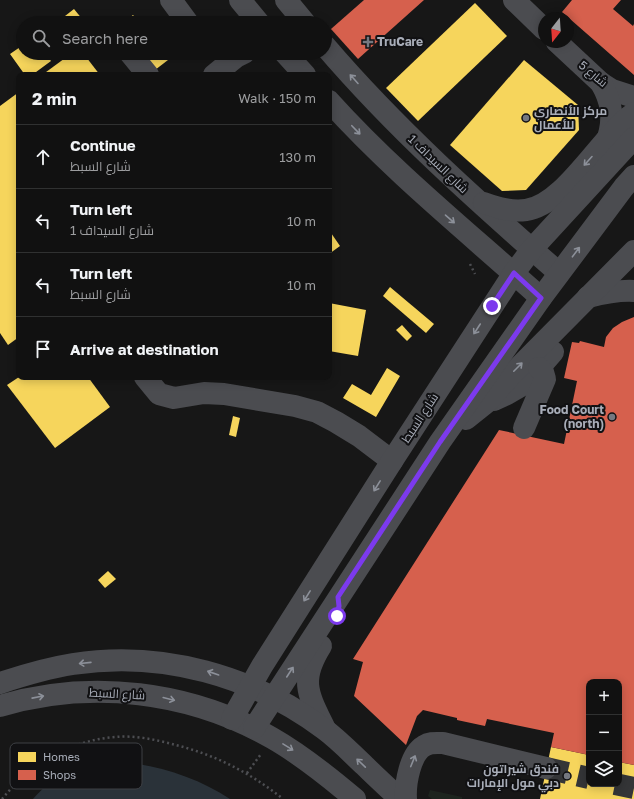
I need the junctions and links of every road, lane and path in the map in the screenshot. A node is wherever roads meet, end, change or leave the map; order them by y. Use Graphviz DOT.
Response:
graph roads {
  1 [pos="170,0"];
  2 [pos="286,0"];
  3 [pos="514,0"];
  4 [pos="183,16"];
  5 [pos="299,16"];
  6 [pos="538,23"];
  7 [pos="563,48"];
  8 [pos="332,54"];
  9 [pos="136,60"];
  10 [pos="291,60"];
  11 [pos="146,72"];
  12 [pos="302,72"];
  13 [pos="601,83"];
  14 [pos="634,97"];
  15 [pos="332,104"];
  16 [pos="634,113"];
  17 [pos="608,138"];
  18 [pos="634,138"];
  19 [pos="631,182"];
  20 [pos="478,202"];
  21 [pos="532,249"];
  22 [pos="634,251"];
  23 [pos="514,273"];
  24 [pos="559,274"];
  25 [pos="634,291"];
  26 [pos="541,298"];
  27 [pos="582,303"];
  28 [pos="538,368"];
  29 [pos="148,380"];
  30 [pos="486,403"];
  31 [pos="524,428"];
  32 [pos="440,442"];
  33 [pos="392,461"];
  34 [pos="338,597"];
  35 [pos="0,683"];
  36 [pos="250,687"];
  37 [pos="274,698"];
  38 [pos="0,706"];
  39 [pos="232,719"];
  40 [pos="325,730"];
  41 [pos="255,739"];
  42 [pos="81,743"];
  43 [pos="262,752"];
  44 [pos="546,768"];
  45 [pos="11,789"];
  46 [pos="2,799"];
  47 [pos="283,799"];
  48 [pos="355,799"];
  49 [pos="400,799"];
  50 [pos="406,799"];
  1 -- 4 [label="street"];
  2 -- 5 [label="street"];
  3 -- 6 [label="street"];
  7 -- 13 [label="street, شارع 5"];
  20 -- 8 [label="street, شارع السيداف 1, one-way"];
  9 -- 11 [label="street"];
  10 -- 12 [label="street"];
  13 -- 14 [label="street, شارع 5"];
  13 -- 17 [label="street"];
  15 -- 23 [label="street, one-way"];
  16 -- 17 [label="street"];
  17 -- 20 [label="street, one-way"];
  18 -- 21 [label="street, شارع السبط"];
  24 -- 19 [label="street, one-way"];
  20 -- 21 [label="street, شارع السيداف 1"];
  21 -- 23 [label="street, شارع السبط"];
  21 -- 24 [label="street, شارع السيداف 1"];
  22 -- 27 [label="street"];
  23 -- 26 [label="street"];
  23 -- 33 [label="street, شارع السبط, one-way"];
  24 -- 26 [label="street"];
  25 -- 27 [label="street"];
  26 -- 32 [label="street"];
  27 -- 28 [label="street"];
  30 -- 27 [label="street, one-way"];
  28 -- 30 [label="street"];
  28 -- 31 [label="street"];
  29 -- 33 [label="street"];
  30 -- 32 [label="street"];
  32 -- 34 [label="street"];
  33 -- 36 [label="street, شارع السبط, one-way"];
  37 -- 34 [label="street, one-way"];
  34 -- 40 [label="street"];
  36 -- 35 [label="street, one-way"];
  36 -- 37 [label="street"];
  36 -- 39 [label="street, شارع السبط"];
  37 -- 40 [label="street"];
  37 -- 41 [label="street"];
  38 -- 39 [label="street, شارع السبط, one-way"];
  39 -- 41 [label="street, شارع السبط"];
  49 -- 40 [label="street, one-way"];
  41 -- 43 [label="path"];
  41 -- 48 [label="street, شارع السبط, one-way"];
  42 -- 47 [label="path"];
  50 -- 44 [label="street, one-way"];
  45 -- 46 [label="path"];
}
